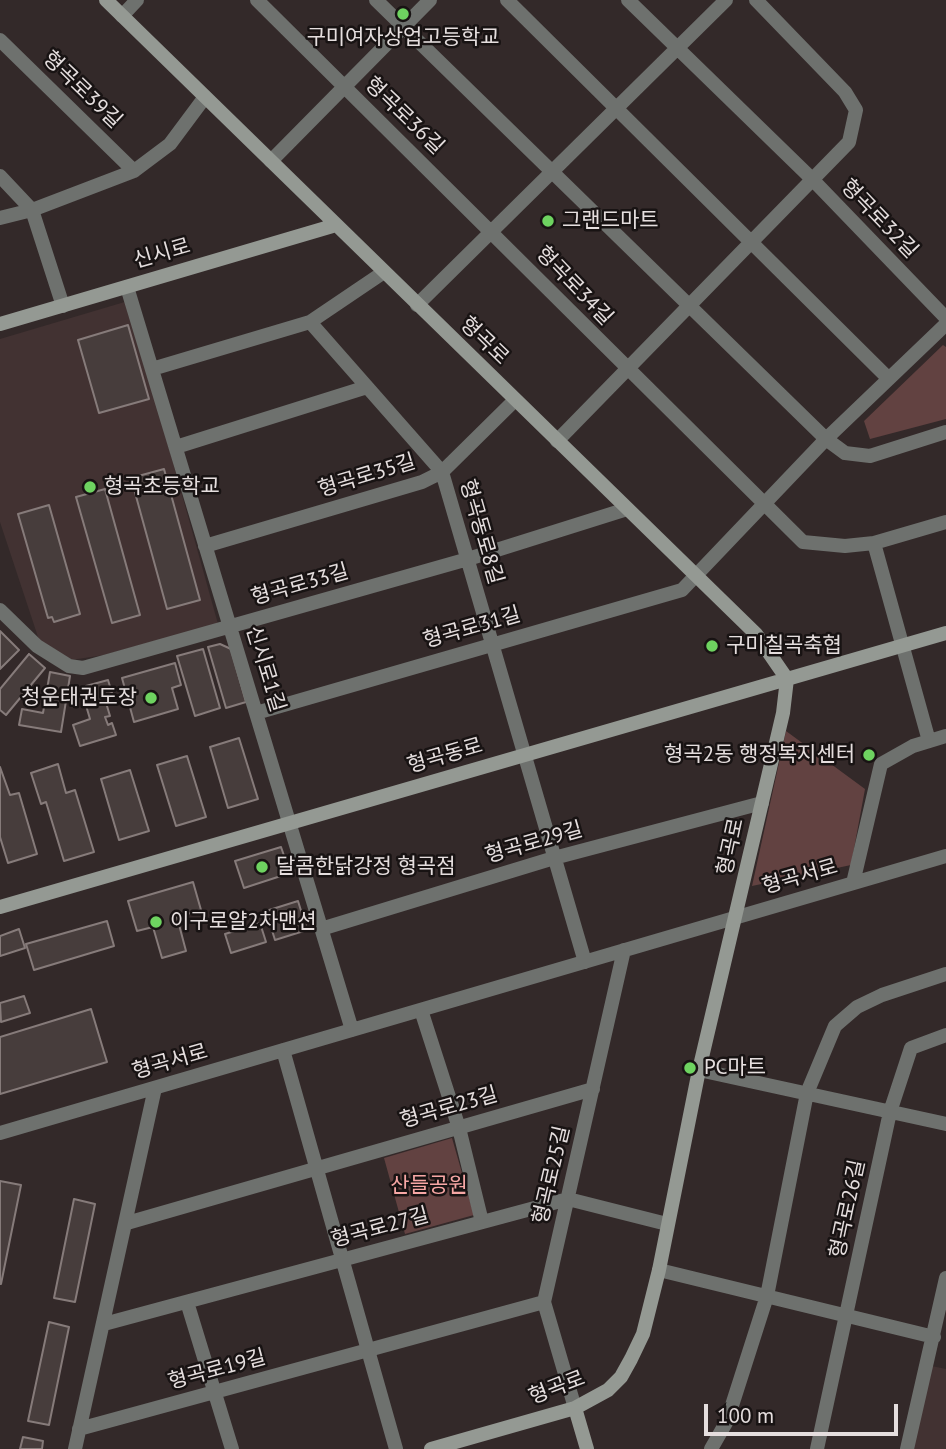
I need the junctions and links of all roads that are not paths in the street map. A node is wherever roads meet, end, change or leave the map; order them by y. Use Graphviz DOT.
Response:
graph roads {
  1 [pos="106,0"];
  2 [pos="137,0"];
  3 [pos="257,0"];
  4 [pos="376,0"];
  5 [pos="430,0"];
  6 [pos="507,0"];
  7 [pos="628,0"];
  8 [pos="726,0"];
  9 [pos="756,0"];
  10 [pos="122,16"];
  11 [pos="403,28"];
  12 [pos="0,40"];
  13 [pos="677,46"];
  14 [pos="345,88"];
  15 [pos="205,97"];
  16 [pos="618,107"];
  17 [pos="271,162"];
  18 [pos="134,171"];
  19 [pos="552,174"];
  20 [pos="0,176"];
  21 [pos="812,179"];
  22 [pos="32,210"];
  23 [pos="0,218"];
  24 [pos="336,225"];
  25 [pos="492,231"];
  26 [pos="750,244"];
  27 [pos="384,272"];
  28 [pos="127,286"];
  29 [pos="417,305"];
  30 [pos="689,305"];
  31 [pos="62,306"];
  32 [pos="946,318"];
  33 [pos="310,322"];
  34 [pos="0,324"];
  35 [pos="946,324"];
  36 [pos="152,369"];
  37 [pos="627,369"];
  38 [pos="888,378"];
  39 [pos="367,387"];
  40 [pos="515,400"];
  41 [pos="946,432"];
  42 [pos="825,439"];
  43 [pos="557,441"];
  44 [pos="176,447"];
  45 [pos="442,472"];
  46 [pos="763,503"];
  47 [pos="627,509"];
  48 [pos="946,522"];
  49 [pos="874,543"];
  50 [pos="205,546"];
  51 [pos="468,559"];
  52 [pos="697,578"];
  53 [pos="0,610"];
  54 [pos="230,627"];
  55 [pos="946,633"];
  56 [pos="492,644"];
  57 [pos="903,646"];
  58 [pos="787,679"];
  59 [pos="256,713"];
  60 [pos="946,736"];
  61 [pos="929,741"];
  62 [pos="524,755"];
  63 [pos="762,803"];
  64 [pos="289,823"];
  65 [pos="944,857"];
  66 [pos="554,858"];
  67 [pos="946,873"];
  68 [pos="853,883"];
  69 [pos="0,907"];
  70 [pos="736,917"];
  71 [pos="321,929"];
  72 [pos="624,950"];
  73 [pos="584,962"];
  74 [pos="946,974"];
  75 [pos="421,1010"];
  76 [pos="352,1030"];
  77 [pos="946,1035"];
  78 [pos="283,1050"];
  79 [pos="699,1070"];
  80 [pos="155,1088"];
  81 [pos="593,1089"];
  82 [pos="807,1093"];
  83 [pos="890,1112"];
  84 [pos="946,1124"];
  85 [pos="458,1128"];
  86 [pos="0,1133"];
  87 [pos="317,1168"];
  88 [pos="568,1199"];
  89 [pos="482,1222"];
  90 [pos="127,1223"];
  91 [pos="667,1224"];
  92 [pos="341,1261"];
  93 [pos="659,1270"];
  94 [pos="946,1281"];
  95 [pos="767,1296"];
  96 [pos="187,1302"];
  97 [pos="544,1302"];
  98 [pos="847,1315"];
  99 [pos="104,1324"];
  100 [pos="934,1337"];
  101 [pos="367,1351"];
  102 [pos="215,1393"];
  103 [pos="575,1408"];
  104 [pos="79,1429"];
  105 [pos="75,1449"];
  106 [pos="232,1449"];
  107 [pos="397,1449"];
  108 [pos="431,1449"];
  109 [pos="587,1449"];
  110 [pos="711,1449"];
  111 [pos="817,1449"];
  112 [pos="907,1449"];
  1 -- 10 [label="street, 형곡로"];
  2 -- 10 [label="street"];
  3 -- 14 [label="street, 형곡로36길"];
  4 -- 11 [label="street"];
  5 -- 11 [label="street"];
  6 -- 16 [label="street"];
  7 -- 13 [label="street"];
  8 -- 13 [label="street"];
  9 -- 21 [label="street"];
  10 -- 15 [label="street, 형곡로"];
  11 -- 14 [label="street"];
  11 -- 19 [label="street"];
  12 -- 18 [label="street, 형곡로39길"];
  13 -- 16 [label="street"];
  13 -- 21 [label="street"];
  14 -- 17 [label="street"];
  14 -- 25 [label="street, 형곡로36길"];
  15 -- 17 [label="street, 형곡로"];
  15 -- 18 [label="street"];
  16 -- 19 [label="street"];
  16 -- 26 [label="street"];
  17 -- 24 [label="street, 형곡로"];
  18 -- 22 [label="street"];
  19 -- 25 [label="street"];
  19 -- 30 [label="street"];
  20 -- 22 [label="street"];
  21 -- 26 [label="street"];
  21 -- 32 [label="street, 형곡로32길"];
  22 -- 23 [label="street"];
  22 -- 31 [label="street"];
  24 -- 27 [label="street, 형곡로"];
  24 -- 28 [label="street, 신시로"];
  25 -- 29 [label="street"];
  25 -- 37 [label="street, 형곡로34길"];
  26 -- 30 [label="street"];
  26 -- 38 [label="street"];
  27 -- 29 [label="street, 형곡로"];
  27 -- 33 [label="street"];
  28 -- 31 [label="street, 신시로"];
  28 -- 36 [label="street, 신시로1길"];
  29 -- 40 [label="street, 형곡로"];
  30 -- 37 [label="street"];
  30 -- 42 [label="street"];
  31 -- 34 [label="street, 신시로"];
  33 -- 36 [label="street"];
  33 -- 39 [label="street, 형곡동로8길"];
  35 -- 38 [label="street"];
  36 -- 44 [label="street, 신시로1길"];
  37 -- 43 [label="street"];
  37 -- 46 [label="street"];
  38 -- 42 [label="street"];
  39 -- 44 [label="street"];
  39 -- 45 [label="street, 형곡동로8길"];
  40 -- 43 [label="street, 형곡로"];
  40 -- 45 [label="street, 형곡로35길"];
  41 -- 42 [label="street"];
  42 -- 46 [label="street"];
  43 -- 47 [label="street, 형곡로"];
  44 -- 50 [label="street, 신시로1길"];
  45 -- 50 [label="street, 형곡로35길"];
  45 -- 51 [label="street, 형곡동로8길"];
  46 -- 49 [label="street"];
  46 -- 52 [label="street"];
  47 -- 51 [label="street, 형곡로33길"];
  47 -- 52 [label="street, 형곡로"];
  48 -- 49 [label="street"];
  49 -- 57 [label="street"];
  50 -- 54 [label="street, 신시로1길"];
  51 -- 54 [label="street, 형곡로33길"];
  51 -- 56 [label="street, 형곡동로8길"];
  52 -- 56 [label="street, 형곡로31길"];
  52 -- 58 [label="street, 형곡로"];
  53 -- 54 [label="street, 형곡로33길"];
  54 -- 59 [label="street, 신시로1길"];
  55 -- 57 [label="street, 형곡동로"];
  56 -- 59 [label="street, 형곡로31길"];
  56 -- 62 [label="street, 형곡동로8길"];
  57 -- 58 [label="street, 형곡동로"];
  57 -- 61 [label="street"];
  58 -- 62 [label="street, 형곡동로"];
  58 -- 63 [label="street, 형곡로"];
  59 -- 64 [label="street, 신시로1길"];
  60 -- 61 [label="street"];
  61 -- 68 [label="street"];
  62 -- 64 [label="street, 형곡동로"];
  62 -- 66 [label="street"];
  63 -- 66 [label="street, 형곡로29길"];
  63 -- 70 [label="street, 형곡로"];
  64 -- 69 [label="street, 형곡동로"];
  64 -- 71 [label="street"];
  65 -- 67 [label="street"];
  65 -- 68 [label="street, 형곡서로"];
  66 -- 71 [label="street, 형곡로29길"];
  66 -- 73 [label="street"];
  68 -- 70 [label="street, 형곡서로"];
  70 -- 72 [label="street, 형곡서로"];
  70 -- 79 [label="street, 형곡로"];
  71 -- 76 [label="street"];
  72 -- 73 [label="street, 형곡서로"];
  72 -- 81 [label="street, 형곡로25길"];
  73 -- 75 [label="street, 형곡서로"];
  74 -- 82 [label="street"];
  75 -- 76 [label="street, 형곡서로"];
  75 -- 85 [label="street"];
  76 -- 78 [label="street, 형곡서로"];
  77 -- 83 [label="street, 형곡로26길"];
  78 -- 80 [label="street, 형곡서로"];
  78 -- 87 [label="street"];
  79 -- 82 [label="street"];
  79 -- 91 [label="street, 형곡로"];
  80 -- 86 [label="street, 형곡서로"];
  80 -- 90 [label="street"];
  81 -- 85 [label="street, 형곡로23길"];
  81 -- 88 [label="street, 형곡로25길"];
  82 -- 83 [label="street"];
  82 -- 95 [label="street"];
  83 -- 84 [label="street"];
  83 -- 98 [label="street, 형곡로26길"];
  85 -- 87 [label="street, 형곡로23길"];
  85 -- 89 [label="street"];
  87 -- 90 [label="street"];
  87 -- 92 [label="street"];
  88 -- 89 [label="street, 형곡로27길"];
  88 -- 91 [label="street, 형곡로27길"];
  88 -- 97 [label="street, 형곡로25길"];
  89 -- 92 [label="street, 형곡로27길"];
  90 -- 99 [label="street"];
  91 -- 93 [label="street, 형곡로"];
  92 -- 96 [label="street, 형곡로27길"];
  92 -- 101 [label="street"];
  93 -- 95 [label="street"];
  93 -- 103 [label="street, 형곡로"];
  94 -- 100 [label="street"];
  95 -- 98 [label="street"];
  95 -- 110 [label="street"];
  96 -- 99 [label="street, 형곡로27길"];
  96 -- 102 [label="street"];
  97 -- 101 [label="street"];
  97 -- 103 [label="street, 형곡로25길"];
  98 -- 100 [label="street"];
  98 -- 111 [label="street, 형곡로26길"];
  99 -- 104 [label="street"];
  100 -- 112 [label="street"];
  101 -- 102 [label="street, 형곡로19길"];
  101 -- 107 [label="street"];
  102 -- 104 [label="street, 형곡로19길"];
  102 -- 106 [label="street"];
  103 -- 108 [label="street, 형곡로"];
  103 -- 109 [label="street"];
  104 -- 105 [label="street"];
}
